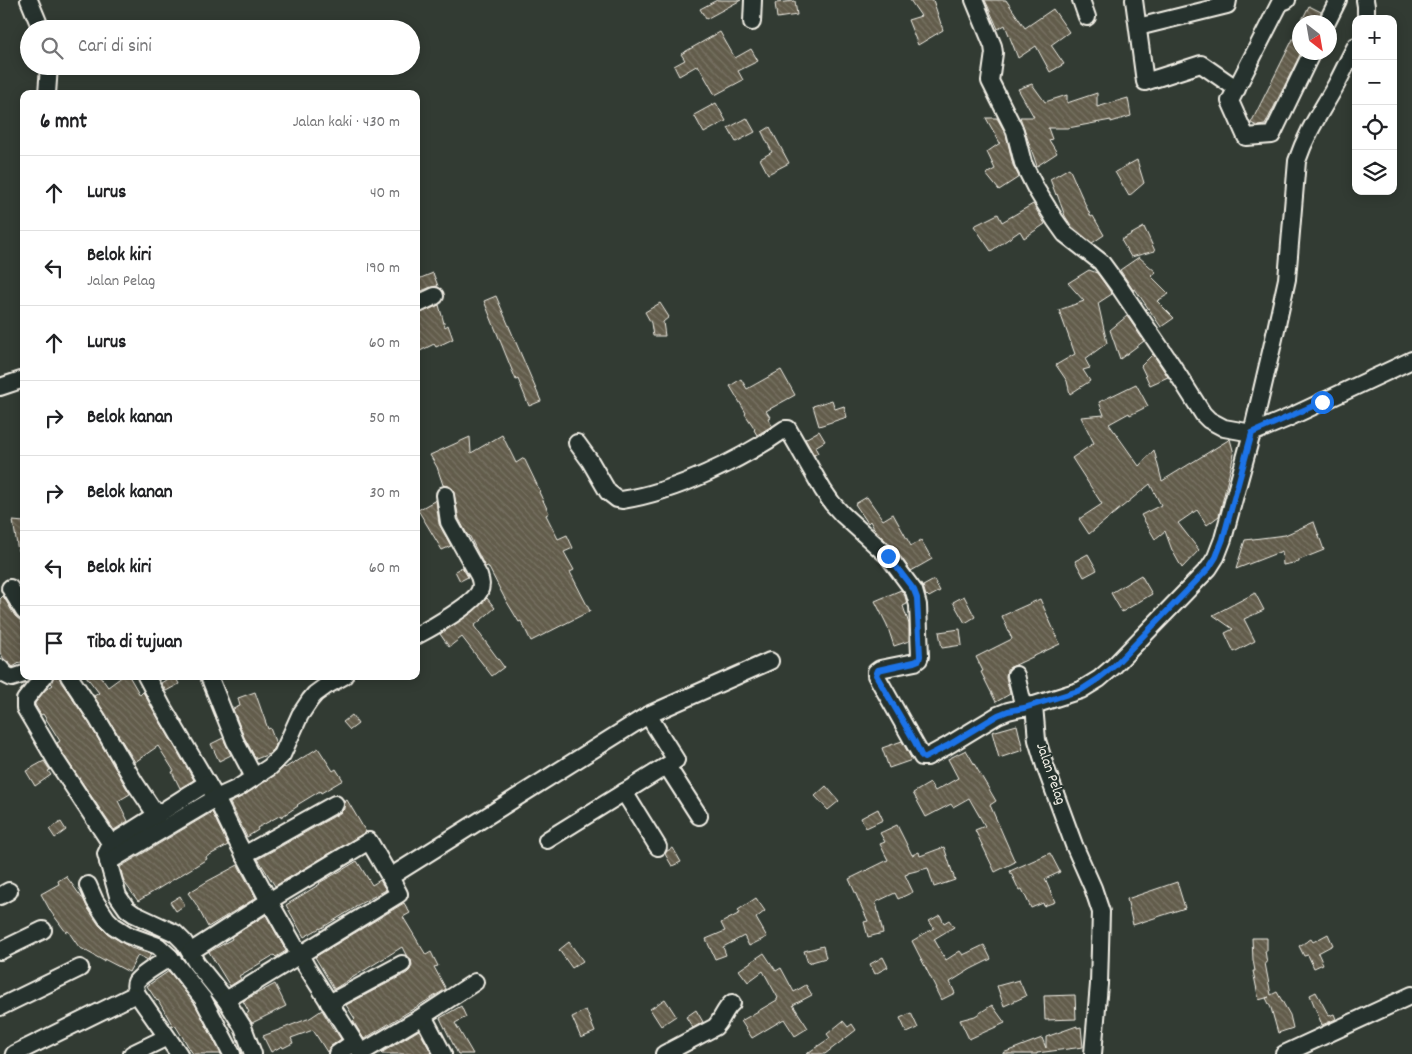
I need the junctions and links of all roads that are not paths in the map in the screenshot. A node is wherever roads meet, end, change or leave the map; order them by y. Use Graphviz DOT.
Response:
graph roads {
  1 [pos="29,0"];
  2 [pos="753,0"];
  3 [pos="974,0"];
  4 [pos="1080,0"];
  5 [pos="1134,0"];
  6 [pos="1228,0"];
  7 [pos="1286,0"];
  8 [pos="1338,0"];
  9 [pos="1365,0"];
  10 [pos="1330,15"];
  11 [pos="1366,15"];
  12 [pos="1087,17"];
  13 [pos="37,20"];
  14 [pos="752,22"];
  15 [pos="1138,26"];
  16 [pos="1352,54"];
  17 [pos="1308,60"];
  18 [pos="48,75"];
  19 [pos="1237,89"];
  20 [pos="47,90"];
  21 [pos="435,296"];
  22 [pos="420,302"];
  23 [pos="1412,360"];
  24 [pos="20,380"];
  25 [pos="0,387"];
  26 [pos="1252,433"];
  27 [pos="578,443"];
  28 [pos="445,495"];
  29 [pos="10,588"];
  30 [pos="20,605"];
  31 [pos="420,634"];
  32 [pos="770,661"];
  33 [pos="0,668"];
  34 [pos="20,675"];
  35 [pos="1016,675"];
  36 [pos="41,680"];
  37 [pos="72,680"];
  38 [pos="148,680"];
  39 [pos="210,680"];
  40 [pos="337,680"];
  41 [pos="1029,706"];
  42 [pos="648,715"];
  43 [pos="667,766"];
  44 [pos="254,777"];
  45 [pos="207,783"];
  46 [pos="624,792"];
  47 [pos="216,798"];
  48 [pos="335,804"];
  49 [pos="157,816"];
  50 [pos="699,816"];
  51 [pos="547,840"];
  52 [pos="111,844"];
  53 [pos="658,847"];
  54 [pos="244,855"];
  55 [pos="108,862"];
  56 [pos="390,877"];
  57 [pos="88,885"];
  58 [pos="269,901"];
  59 [pos="43,930"];
  60 [pos="0,951"];
  61 [pos="190,952"];
  62 [pos="300,954"];
  63 [pos="170,957"];
  64 [pos="402,964"];
  65 [pos="80,968"];
  66 [pos="476,982"];
  67 [pos="1412,995"];
  68 [pos="132,996"];
  69 [pos="226,1000"];
  70 [pos="330,1003"];
  71 [pos="732,1003"];
  72 [pos="0,1007"];
  73 [pos="423,1016"];
  74 [pos="161,1040"];
  75 [pos="359,1050"];
  76 [pos="14,1054"];
  77 [pos="132,1054"];
  78 [pos="179,1054"];
  79 [pos="232,1054"];
  80 [pos="253,1054"];
  81 [pos="336,1054"];
  82 [pos="443,1054"];
  83 [pos="664,1054"];
  84 [pos="1094,1054"];
  85 [pos="1284,1054"];
  1 -- 13 [label="street"];
  2 -- 14 [label="street"];
  3 -- 26 [label="street"];
  4 -- 12 [label="street"];
  5 -- 15 [label="street"];
  6 -- 15 [label="street"];
  7 -- 19 [label="street"];
  8 -- 10 [label="street"];
  9 -- 11 [label="street"];
  15 -- 19 [label="street"];
  16 -- 26 [label="street"];
  17 -- 19 [label="street"];
  18 -- 20 [label="street"];
  21 -- 22 [label="street"];
  23 -- 26 [label="street"];
  24 -- 25 [label="street"];
  26 -- 41 [label="street"];
  27 -- 41 [label="street"];
  28 -- 31 [label="street"];
  29 -- 30 [label="street"];
  32 -- 42 [label="street"];
  33 -- 34 [label="street"];
  35 -- 41 [label="street, Jalan Pelag"];
  36 -- 52 [label="street"];
  37 -- 49 [label="street"];
  38 -- 45 [label="street"];
  39 -- 44 [label="street"];
  40 -- 44 [label="street"];
  41 -- 84 [label="street, Jalan Pelag"];
  42 -- 43 [label="street"];
  42 -- 56 [label="street"];
  43 -- 46 [label="street"];
  43 -- 50 [label="street"];
  44 -- 47 [label="street"];
  45 -- 47 [label="street"];
  45 -- 49 [label="street"];
  46 -- 51 [label="street"];
  46 -- 53 [label="street"];
  47 -- 54 [label="street"];
  47 -- 55 [label="street"];
  48 -- 54 [label="street"];
  49 -- 52 [label="street"];
  52 -- 55 [label="street"];
  54 -- 58 [label="street"];
  55 -- 61 [label="street"];
  56 -- 58 [label="street"];
  56 -- 62 [label="street"];
  57 -- 63 [label="street"];
  58 -- 61 [label="street"];
  58 -- 62 [label="street"];
  59 -- 60 [label="street"];
  61 -- 69 [label="street"];
  62 -- 69 [label="street"];
  62 -- 70 [label="street"];
  63 -- 78 [label="street"];
  63 -- 79 [label="street"];
  64 -- 70 [label="street"];
  65 -- 72 [label="street"];
  66 -- 73 [label="street"];
  67 -- 85 [label="street"];
  68 -- 76 [label="street"];
  69 -- 80 [label="street"];
  70 -- 75 [label="street"];
  71 -- 83 [label="street"];
  73 -- 75 [label="street"];
  73 -- 82 [label="street"];
  74 -- 77 [label="street"];
  75 -- 81 [label="street"];
}
